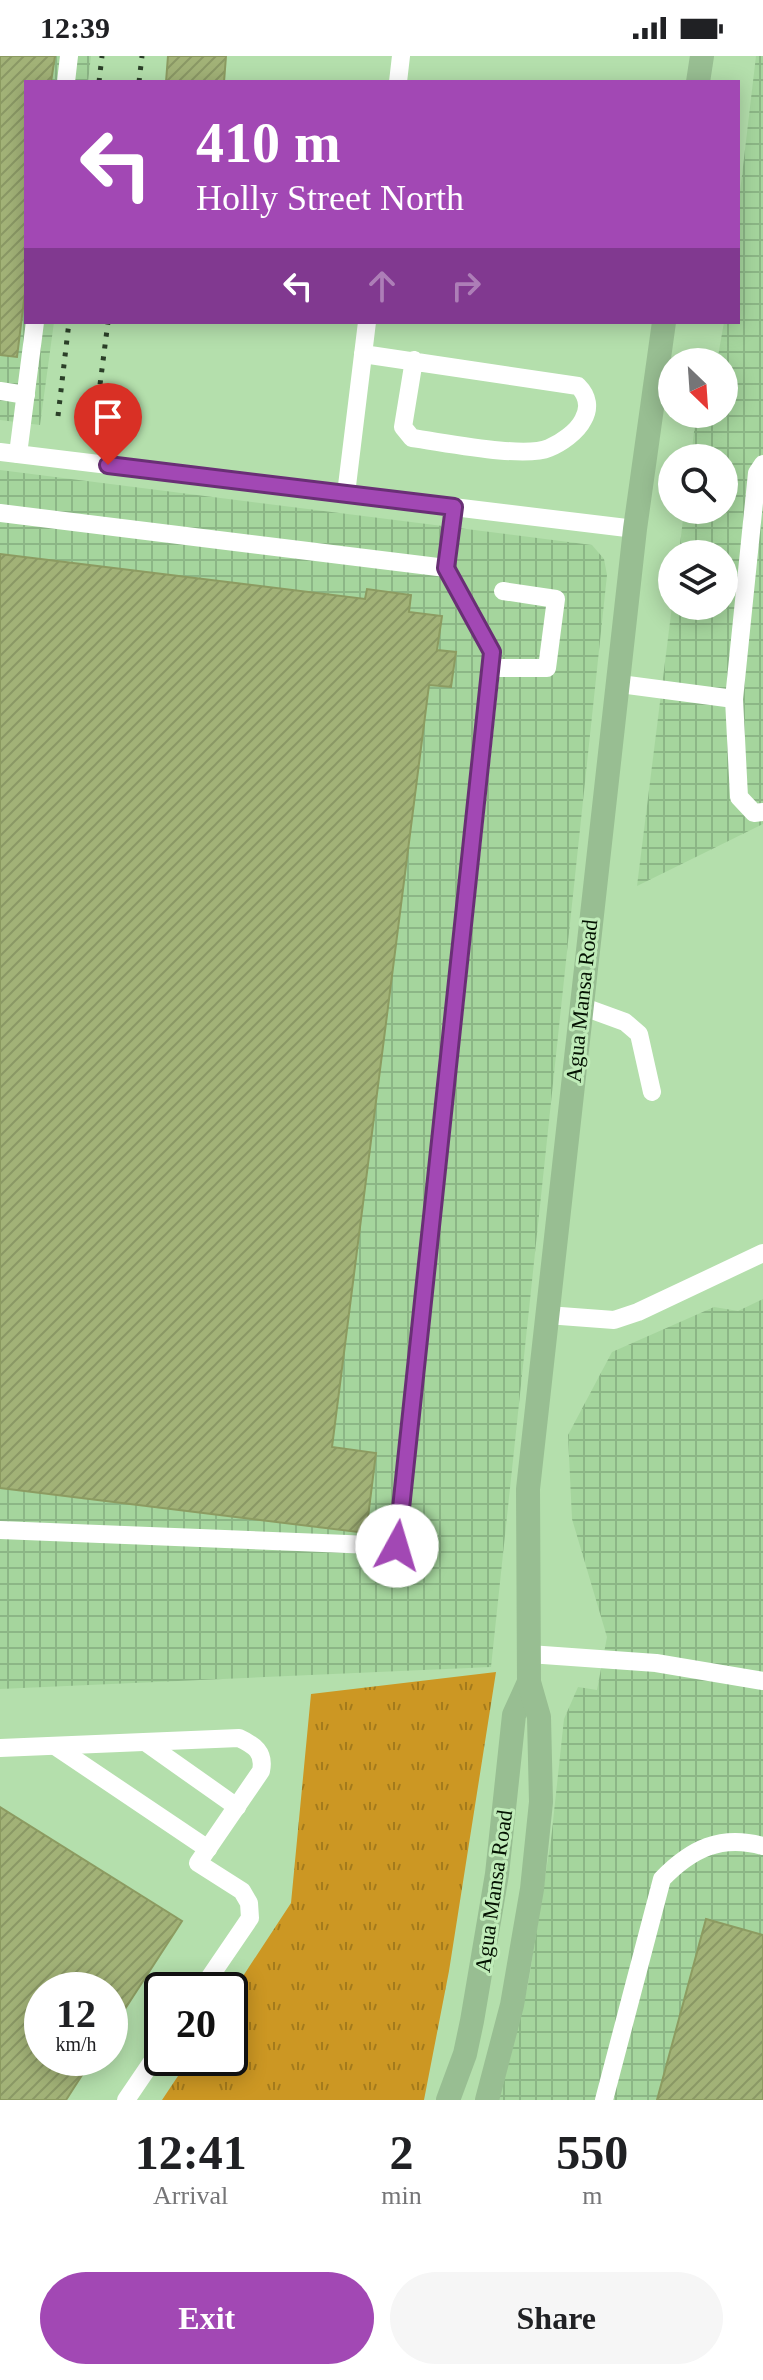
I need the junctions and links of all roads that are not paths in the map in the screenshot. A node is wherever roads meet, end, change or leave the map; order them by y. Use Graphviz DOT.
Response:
graph roads {
  1 [pos="69,56"];
  2 [pos="401,56"];
  3 [pos="702,56"];
  4 [pos="66,80"];
  5 [pos="398,80"];
  6 [pos="698,80"];
  7 [pos="35,324"];
  8 [pos="367,324"];
  9 [pos="664,324"];
  10 [pos="363,354"];
  11 [pos="414,360"];
  12 [pos="0,391"];
  13 [pos="26,395"];
  14 [pos="9,453"];
  15 [pos="763,464"];
  16 [pos="346,494"];
  17 [pos="454,507"];
  18 [pos="0,513"];
  19 [pos="635,529"];
  20 [pos="446,568"];
  21 [pos="503,591"];
  22 [pos="491,668"];
  23 [pos="620,684"];
  24 [pos="734,699"];
  25 [pos="763,812"];
  26 [pos="581,1006"];
  27 [pos="652,1092"];
  28 [pos="763,1253"];
  29 [pos="547,1315"];
  30 [pos="0,1530"];
  31 [pos="529,1654"];
  32 [pos="763,1681"];
  33 [pos="529,1682"];
  34 [pos="145,1742"];
  35 [pos="55,1746"];
  36 [pos="0,1748"];
  37 [pos="237,1807"];
  38 [pos="763,1846"];
  39 [pos="208,1849"];
  40 [pos="213,1972"];
  41 [pos="144,2074"];
  42 [pos="126,2100"];
  43 [pos="448,2100"];
  44 [pos="487,2100"];
  45 [pos="604,2100"];
  1 -- 4 [label="street"];
  2 -- 5 [label="street"];
  3 -- 6 [label="main road"];
  7 -- 13 [label="street"];
  8 -- 10 [label="street"];
  9 -- 19 [label="main road, Agua Mansa Road"];
  10 -- 11 [label="street"];
  10 -- 16 [label="street"];
  11 -- 11 [label="street"];
  12 -- 13 [label="street"];
  13 -- 14 [label="street"];
  14 -- 16 [label="street"];
  15 -- 24 [label="street"];
  16 -- 17 [label="street"];
  17 -- 19 [label="street"];
  17 -- 20 [label="street"];
  18 -- 20 [label="street"];
  19 -- 23 [label="main road, Agua Mansa Road"];
  20 -- 22 [label="street"];
  21 -- 22 [label="street"];
  22 -- 30 [label="street"];
  23 -- 24 [label="street"];
  23 -- 26 [label="main road, Agua Mansa Road"];
  24 -- 25 [label="street"];
  26 -- 27 [label="street"];
  26 -- 29 [label="main road, Agua Mansa Road"];
  28 -- 29 [label="street"];
  29 -- 31 [label="main road, Agua Mansa Road"];
  31 -- 32 [label="street"];
  31 -- 33 [label="main road, Agua Mansa Road"];
  33 -- 43 [label="main road, Agua Mansa Road"];
  33 -- 44 [label="main road, Agua Mansa Road"];
  34 -- 35 [label="street"];
  34 -- 37 [label="street"];
  34 -- 37 [label="street"];
  35 -- 36 [label="street"];
  35 -- 39 [label="street"];
  37 -- 39 [label="street"];
  38 -- 45 [label="street"];
  39 -- 40 [label="street"];
  41 -- 42 [label="street"];
}
